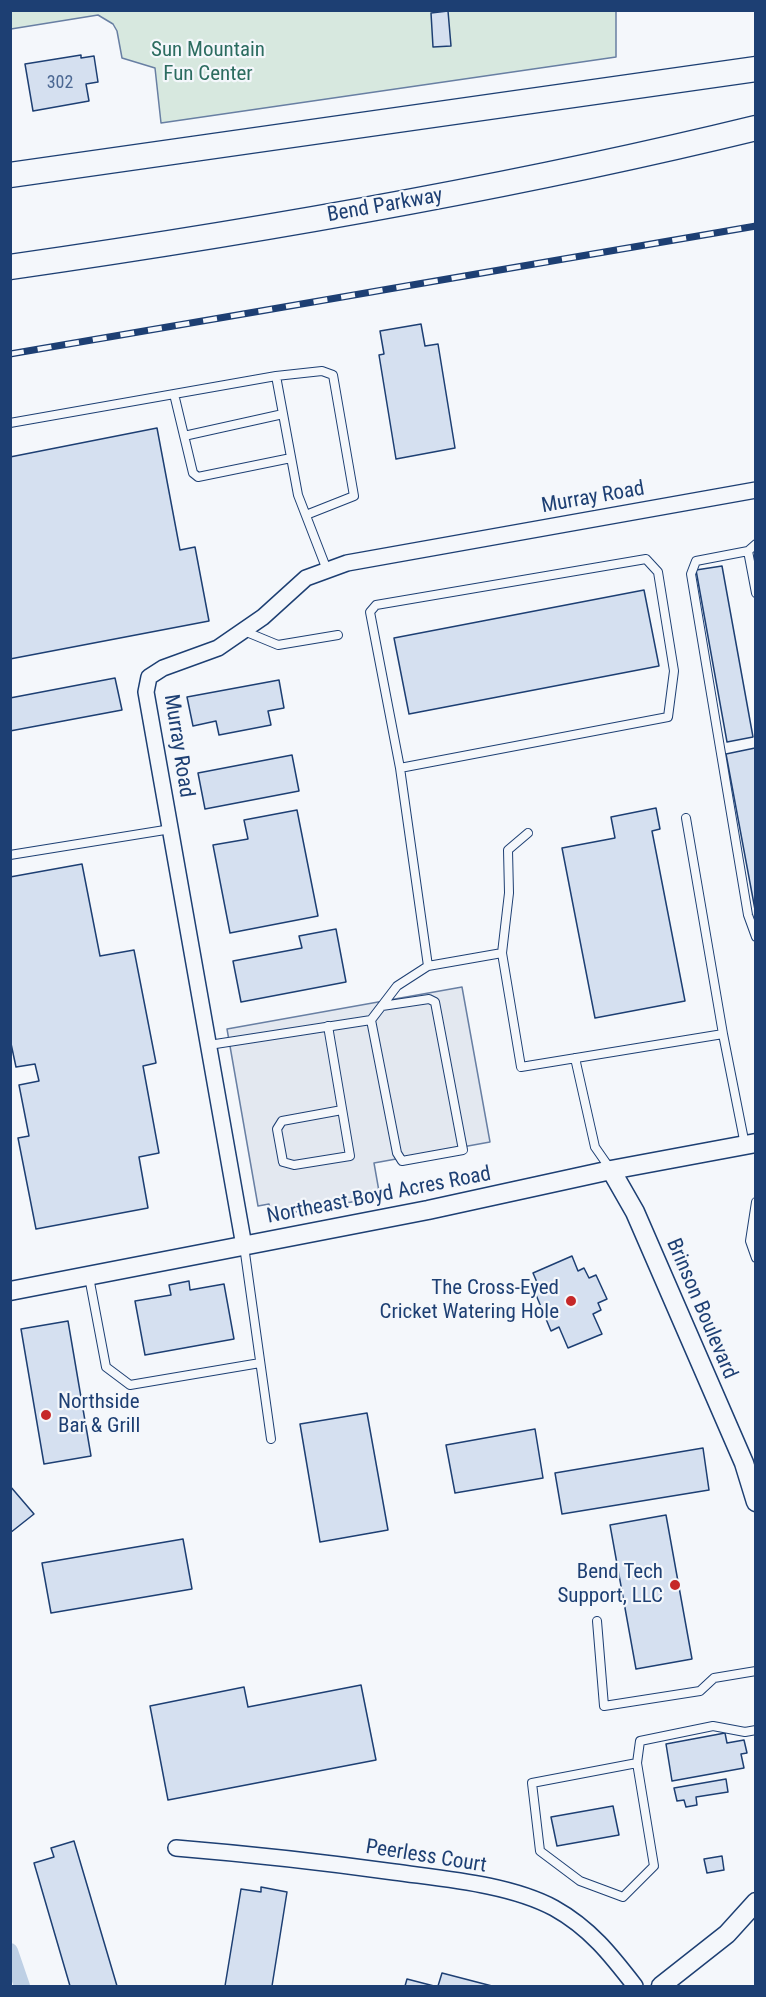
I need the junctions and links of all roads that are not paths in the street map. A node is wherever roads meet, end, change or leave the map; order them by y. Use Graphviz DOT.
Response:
graph roads {
  1 [pos="756,69"];
  2 [pos="756,128"];
  3 [pos="756,133"];
  4 [pos="723,136"];
  5 [pos="10,176"];
  6 [pos="10,267"];
  7 [pos="276,376"];
  8 [pos="174,394"];
  9 [pos="283,414"];
  10 [pos="10,423"];
  11 [pos="184,436"];
  12 [pos="291,458"];
  13 [pos="756,490"];
  14 [pos="306,515"];
  15 [pos="756,544"];
  16 [pos="748,551"];
  17 [pos="327,570"];
  18 [pos="756,592"];
  19 [pos="242,631"];
  20 [pos="338,635"];
  21 [pos="400,768"];
  22 [pos="686,818"];
  23 [pos="171,829"];
  24 [pos="528,833"];
  25 [pos="10,855"];
  26 [pos="756,937"];
  27 [pos="502,953"];
  28 [pos="428,966"];
  29 [pos="382,1006"];
  30 [pos="371,1020"];
  31 [pos="328,1026"];
  32 [pos="723,1034"];
  33 [pos="209,1045"];
  34 [pos="575,1058"];
  35 [pos="342,1110"];
  36 [pos="750,1144"];
  37 [pos="611,1170"];
  38 [pos="756,1202"];
  39 [pos="244,1246"];
  40 [pos="756,1258"];
  41 [pos="89,1276"];
  42 [pos="10,1292"];
  43 [pos="260,1363"];
  44 [pos="271,1439"];
  45 [pos="752,1477"];
  46 [pos="756,1502"];
  47 [pos="597,1621"];
  48 [pos="756,1671"];
  49 [pos="756,1730"];
  50 [pos="637,1763"];
  51 [pos="176,1848"];
  52 [pos="756,1902"];
  53 [pos="635,1986"];
  54 [pos="661,1986"];
  1 -- 5 [label="highway"];
  2 -- 4 [label="highway, Bend Parkway"];
  3 -- 4 [label="highway"];
  4 -- 6 [label="highway, Bend Parkway"];
  7 -- 8 [label="lane"];
  7 -- 9 [label="lane"];
  7 -- 14 [label="lane"];
  8 -- 10 [label="lane"];
  8 -- 11 [label="lane"];
  9 -- 11 [label="lane"];
  9 -- 12 [label="lane"];
  11 -- 12 [label="lane"];
  12 -- 14 [label="lane"];
  13 -- 17 [label="street, Murray Road"];
  14 -- 17 [label="lane"];
  15 -- 16 [label="lane"];
  16 -- 18 [label="lane"];
  16 -- 26 [label="lane"];
  17 -- 19 [label="street, Murray Road"];
  19 -- 20 [label="lane"];
  19 -- 23 [label="street, Murray Road"];
  21 -- 21 [label="lane"];
  21 -- 28 [label="lane"];
  22 -- 32 [label="lane"];
  23 -- 25 [label="lane"];
  23 -- 33 [label="street, Murray Road"];
  24 -- 27 [label="lane"];
  27 -- 28 [label="lane"];
  27 -- 34 [label="lane"];
  28 -- 29 [label="lane"];
  29 -- 30 [label="lane"];
  29 -- 30 [label="lane"];
  30 -- 31 [label="lane"];
  31 -- 33 [label="lane"];
  31 -- 35 [label="lane"];
  32 -- 34 [label="lane"];
  32 -- 36 [label="lane"];
  33 -- 39 [label="street, Murray Road"];
  34 -- 37 [label="lane"];
  35 -- 35 [label="lane"];
  36 -- 37 [label="street, Northeast Boyd Acres Road"];
  37 -- 39 [label="street, Northeast Boyd Acres Road"];
  37 -- 45 [label="street, Brinson Boulevard"];
  38 -- 40 [label="lane"];
  39 -- 41 [label="street, Northeast Boyd Acres Road"];
  39 -- 43 [label="lane"];
  41 -- 42 [label="street, Northeast Boyd Acres Road"];
  41 -- 43 [label="lane"];
  43 -- 44 [label="lane"];
  45 -- 46 [label="street, Brinson Boulevard"];
  47 -- 48 [label="lane"];
  49 -- 50 [label="lane"];
  50 -- 50 [label="lane"];
  51 -- 53 [label="street, Peerless Court"];
  52 -- 54 [label="street"];
}
